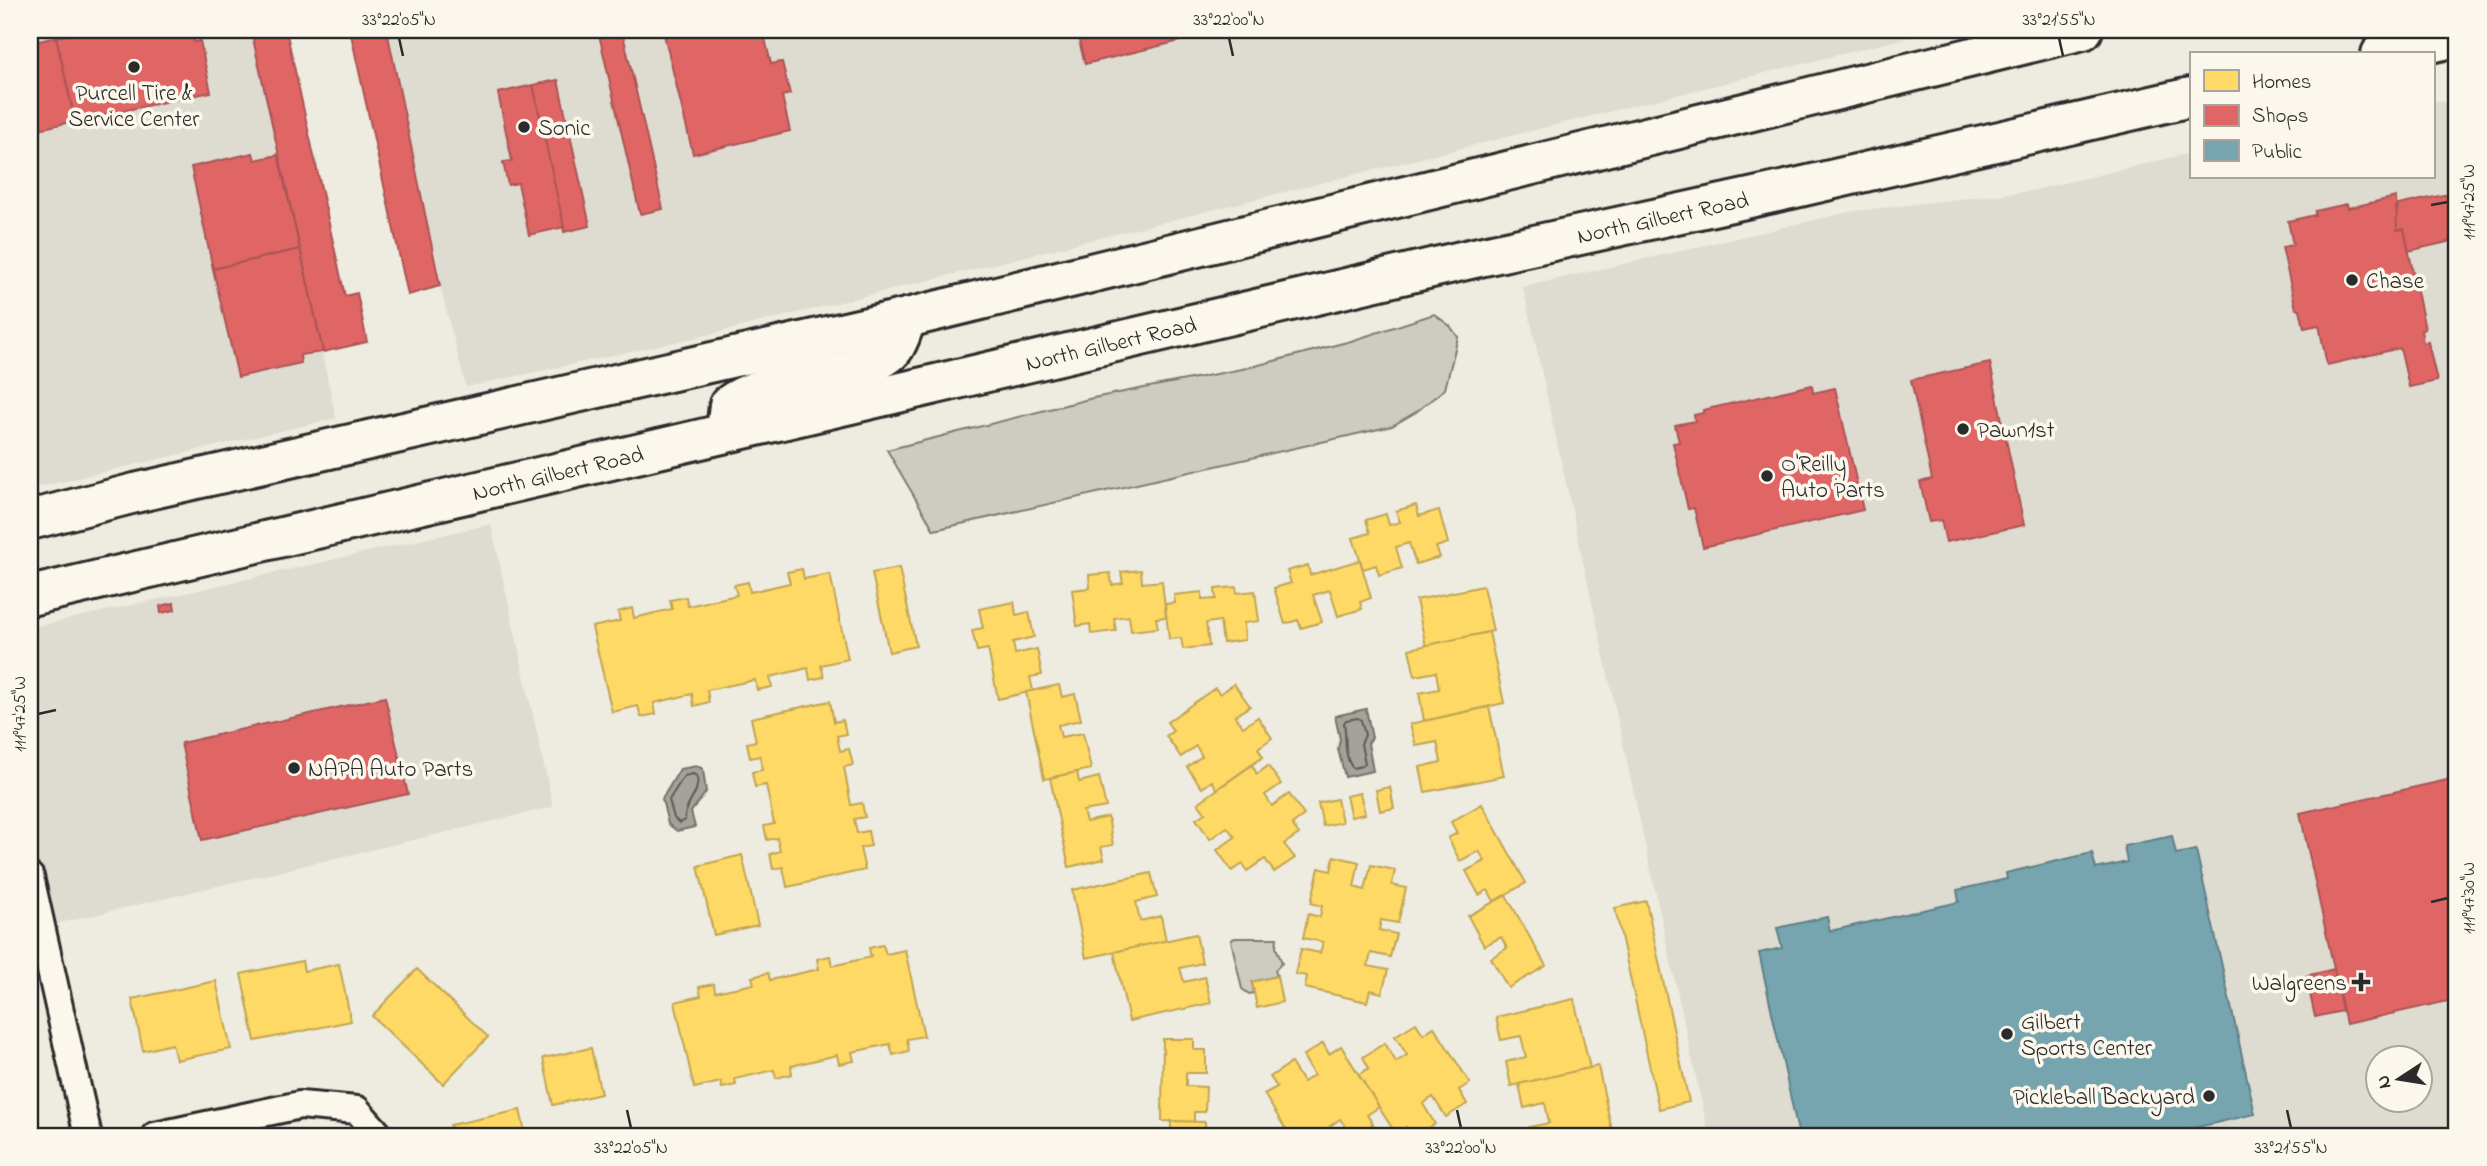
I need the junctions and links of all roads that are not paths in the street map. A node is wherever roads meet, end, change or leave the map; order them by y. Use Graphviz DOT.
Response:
graph roads {
  1 [pos="2083,30"];
  2 [pos="2457,37"];
  3 [pos="2390,52"];
  4 [pos="2190,97"];
  5 [pos="907,318"];
  6 [pos="726,432"];
  7 [pos="30,520"];
  8 [pos="30,596"];
  9 [pos="30,877"];
  10 [pos="88,1136"];
  11 [pos="155,1136"];
  12 [pos="380,1136"];
  1 -- 5 [label="main road"];
  2 -- 3 [label="main road"];
  4 -- 6 [label="main road, North Gilbert Road"];
  5 -- 6 [label="main road"];
  5 -- 7 [label="main road"];
  6 -- 8 [label="main road, North Gilbert Road"];
  9 -- 10 [label="street"];
  11 -- 12 [label="street"];
}
